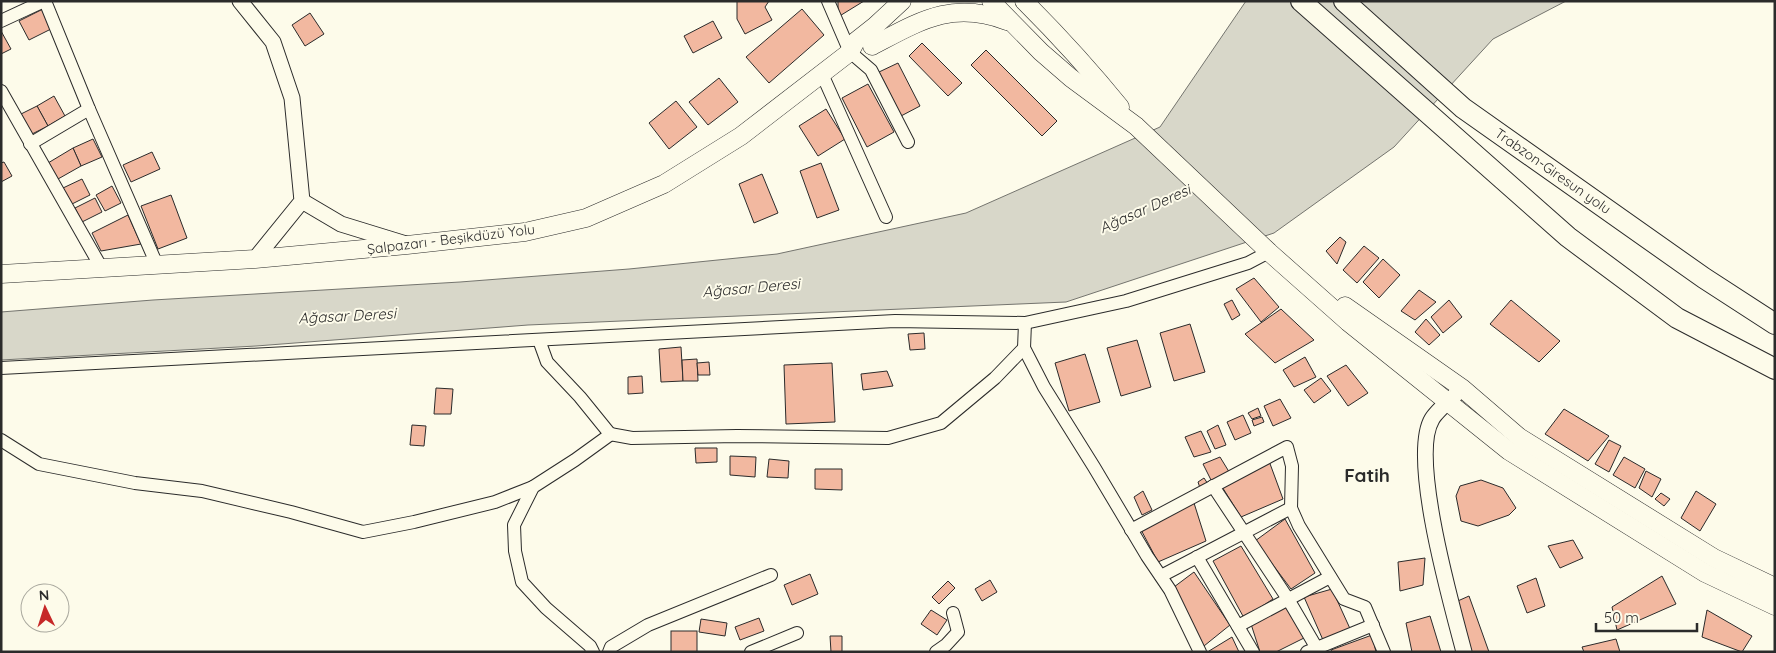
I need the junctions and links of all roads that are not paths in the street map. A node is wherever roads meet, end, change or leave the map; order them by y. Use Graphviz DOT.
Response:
graph roads {
  1 [pos="45,1"];
  2 [pos="240,1"];
  3 [pos="828,1"];
  4 [pos="902,1"];
  5 [pos="911,1"];
  6 [pos="933,1"];
  7 [pos="991,1"];
  8 [pos="1024,1"];
  9 [pos="1301,1"];
  10 [pos="1344,1"];
  11 [pos="1,20"];
  12 [pos="1013,24"];
  13 [pos="875,26"];
  14 [pos="872,46"];
  15 [pos="850,52"];
  16 [pos="822,74"];
  17 [pos="1,91"];
  18 [pos="89,109"];
  19 [pos="1136,126"];
  20 [pos="908,142"];
  21 [pos="30,144"];
  22 [pos="302,201"];
  23 [pos="886,217"];
  24 [pos="407,245"];
  25 [pos="1265,248"];
  26 [pos="255,260"];
  27 [pos="157,265"];
  28 [pos="101,267"];
  29 [pos="1,274"];
  30 [pos="1026,322"];
  31 [pos="1775,324"];
  32 [pos="540,340"];
  33 [pos="1024,348"];
  34 [pos="1,368"];
  35 [pos="1775,369"];
  36 [pos="1462,388"];
  37 [pos="1448,403"];
  38 [pos="610,434"];
  39 [pos="1,440"];
  40 [pos="1213,486"];
  41 [pos="533,487"];
  42 [pos="1290,508"];
  43 [pos="1131,530"];
  44 [pos="1244,532"];
  45 [pos="1197,557"];
  46 [pos="770,575"];
  47 [pos="1160,576"];
  48 [pos="1330,577"];
  49 [pos="1775,587"];
  50 [pos="1288,599"];
  51 [pos="1775,606"];
  52 [pos="953,613"];
  53 [pos="1372,624"];
  54 [pos="1238,626"];
  55 [pos="797,632"];
  56 [pos="1314,650"];
  57 [pos="593,652"];
  58 [pos="609,652"];
  59 [pos="751,652"];
  60 [pos="936,652"];
  61 [pos="1200,652"];
  62 [pos="1252,652"];
  63 [pos="1384,652"];
  64 [pos="1464,652"];
  1 -- 11 [label="street"];
  1 -- 18 [label="street"];
  2 -- 22 [label="street"];
  3 -- 15 [label="street"];
  4 -- 13 [label="main road"];
  5 -- 13 [label="main road"];
  6 -- 14 [label="main road"];
  7 -- 12 [label="main road"];
  8 -- 19 [label="main road"];
  9 -- 35 [label="highway"];
  10 -- 31 [label="highway, Trabzon-Giresun yolu"];
  12 -- 14 [label="main road"];
  12 -- 19 [label="main road"];
  13 -- 15 [label="main road"];
  14 -- 15 [label="main road"];
  15 -- 16 [label="main road, Şalpazarı - Beşikdüzü Yolu"];
  15 -- 20 [label="street"];
  16 -- 23 [label="street"];
  16 -- 24 [label="main road, Şalpazarı - Beşikdüzü Yolu"];
  17 -- 21 [label="street"];
  18 -- 21 [label="street"];
  18 -- 27 [label="street"];
  19 -- 25 [label="main road"];
  21 -- 28 [label="street"];
  22 -- 24 [label="street"];
  22 -- 26 [label="street"];
  24 -- 26 [label="main road, Şalpazarı - Beşikdüzü Yolu"];
  25 -- 30 [label="street"];
  25 -- 36 [label="main road"];
  25 -- 37 [label="main road"];
  26 -- 27 [label="main road, Şalpazarı - Beşikdüzü Yolu"];
  27 -- 28 [label="main road, Şalpazarı - Beşikdüzü Yolu"];
  28 -- 29 [label="main road, Şalpazarı - Beşikdüzü Yolu"];
  30 -- 32 [label="street"];
  30 -- 33 [label="street"];
  32 -- 34 [label="street"];
  32 -- 38 [label="street"];
  33 -- 38 [label="street"];
  33 -- 43 [label="street"];
  36 -- 37 [label="street"];
  36 -- 49 [label="main road"];
  37 -- 51 [label="main road"];
  37 -- 64 [label="street"];
  38 -- 41 [label="street"];
  39 -- 41 [label="street"];
  40 -- 42 [label="street"];
  40 -- 43 [label="street"];
  40 -- 44 [label="street"];
  41 -- 57 [label="street"];
  42 -- 44 [label="street"];
  42 -- 48 [label="street"];
  43 -- 47 [label="street"];
  44 -- 45 [label="street"];
  44 -- 50 [label="street"];
  45 -- 47 [label="street"];
  45 -- 54 [label="street"];
  46 -- 58 [label="street"];
  47 -- 61 [label="street"];
  48 -- 50 [label="street"];
  48 -- 53 [label="street"];
  50 -- 54 [label="street"];
  50 -- 56 [label="street"];
  52 -- 60 [label="street"];
  53 -- 56 [label="street"];
  53 -- 63 [label="street"];
  54 -- 62 [label="street"];
  55 -- 59 [label="street"];
}
